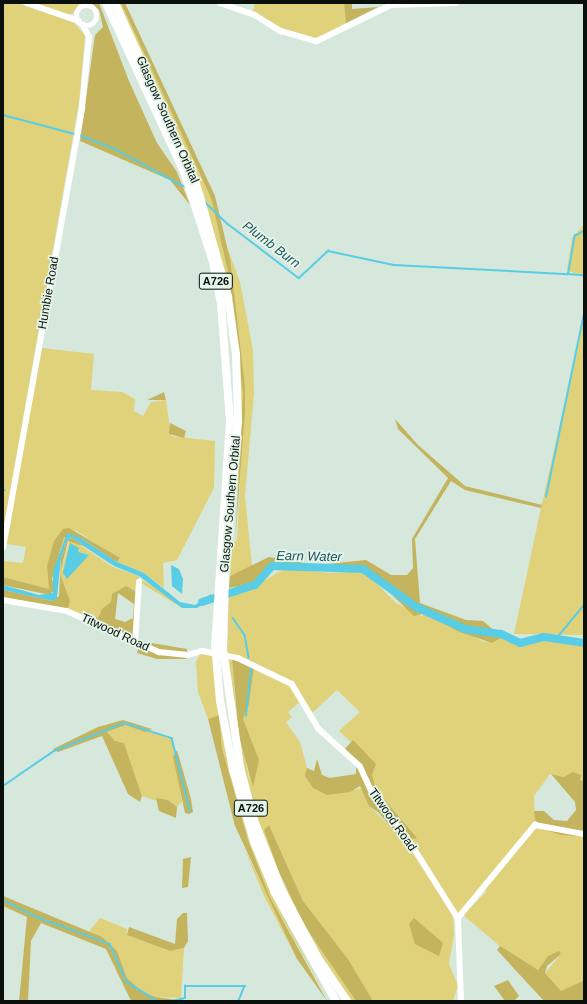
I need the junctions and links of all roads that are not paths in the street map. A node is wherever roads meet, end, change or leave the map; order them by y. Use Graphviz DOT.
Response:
graph roads {
  1 [pos="26,3"];
  2 [pos="81,3"];
  3 [pos="106,3"];
  4 [pos="115,3"];
  5 [pos="220,3"];
  6 [pos="456,3"];
  7 [pos="86,5"];
  8 [pos="80,18"];
  9 [pos="93,23"];
  10 [pos="89,37"];
  11 [pos="3,548"];
  12 [pos="139,582"];
  13 [pos="3,600"];
  14 [pos="135,644"];
  15 [pos="584,834"];
  16 [pos="458,918"];
  17 [pos="335,1001"];
  18 [pos="347,1001"];
  19 [pos="461,1001"];
  1 -- 8 [label="street"];
  2 -- 8 [label="street"];
  3 -- 17 [label="highway, Glasgow Southern Orbital / A726"];
  4 -- 18 [label="highway, Glasgow Southern Orbital / A726"];
  5 -- 6 [label="street"];
  7 -- 8 [label="street"];
  7 -- 9 [label="street"];
  8 -- 9 [label="street"];
  8 -- 10 [label="street"];
  9 -- 10 [label="street, Humbie Road"];
  10 -- 11 [label="street, Humbie Road"];
  12 -- 14 [label="street"];
  13 -- 14 [label="street, Titwood Road"];
  14 -- 16 [label="street, Titwood Road"];
  15 -- 16 [label="street"];
  16 -- 19 [label="street"];
}
